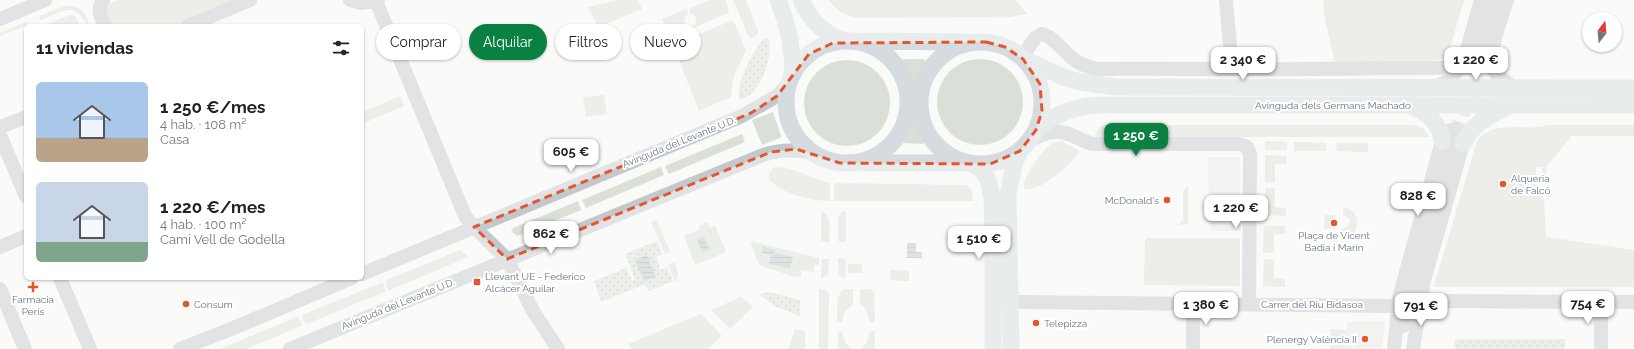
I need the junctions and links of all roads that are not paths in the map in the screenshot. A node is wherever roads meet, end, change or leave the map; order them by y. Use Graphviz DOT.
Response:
graph roads {
  1 [pos="45,0"];
  2 [pos="101,0"];
  3 [pos="250,0"];
  4 [pos="350,0"];
  5 [pos="801,0"];
  6 [pos="1226,0"];
  7 [pos="1482,0"];
  8 [pos="1494,0"];
  9 [pos="1507,0"];
  10 [pos="377,1"];
  11 [pos="778,3"];
  12 [pos="0,19"];
  13 [pos="104,24"];
  14 [pos="193,24"];
  15 [pos="848,41"];
  16 [pos="986,42"];
  17 [pos="1492,53"];
  18 [pos="1023,58"];
  19 [pos="1462,66"];
  20 [pos="1232,68"];
  21 [pos="790,79"];
  22 [pos="1431,88"];
  23 [pos="1517,88"];
  24 [pos="1634,88"];
  25 [pos="1409,105"];
  26 [pos="1511,105"];
  27 [pos="1634,105"];
  28 [pos="24,118"];
  29 [pos="0,127"];
  30 [pos="0,136"];
  31 [pos="1029,140"];
  32 [pos="1453,140"];
  33 [pos="813,153"];
  34 [pos="855,163"];
  35 [pos="970,163"];
  36 [pos="24,192"];
  37 [pos="474,228"];
  38 [pos="24,237"];
  39 [pos="0,247"];
  40 [pos="509,265"];
  41 [pos="364,273"];
  42 [pos="61,280"];
  43 [pos="347,280"];
  44 [pos="0,289"];
  45 [pos="1010,302"];
  46 [pos="1601,302"];
  47 [pos="1634,302"];
  48 [pos="1193,304"];
  49 [pos="1249,304"];
  50 [pos="1408,307"];
  51 [pos="25,349"];
  52 [pos="90,349"];
  53 [pos="180,349"];
  54 [pos="290,349"];
  55 [pos="558,349"];
  56 [pos="993,349"];
  57 [pos="1011,349"];
  58 [pos="1193,349"];
  59 [pos="1394,349"];
  60 [pos="1398,349"];
  61 [pos="1408,349"];
  62 [pos="1413,349"];
  63 [pos="1601,349"];
  1 -- 12 [label="street"];
  2 -- 13 [label="street"];
  3 -- 14 [label="street"];
  4 -- 10 [label="street"];
  5 -- 15 [label="main road"];
  6 -- 20 [label="street"];
  7 -- 19 [label="street"];
  8 -- 19 [label="street"];
  9 -- 17 [label="street"];
  10 -- 37 [label="street"];
  11 -- 21 [label="main road"];
  15 -- 16 [label="main road"];
  15 -- 21 [label="main road"];
  15 -- 34 [label="main road"];
  16 -- 18 [label="main road"];
  16 -- 35 [label="main road"];
  17 -- 19 [label="street"];
  17 -- 23 [label="street"];
  18 -- 20 [label="street"];
  18 -- 22 [label="main road, Avinguda dels Germans Machado"];
  18 -- 31 [label="main road"];
  19 -- 20 [label="street"];
  19 -- 22 [label="street"];
  21 -- 33 [label="main road"];
  21 -- 37 [label="street, Avinguda del Levante U.D."];
  22 -- 23 [label="main road, Avinguda dels Germans Machado"];
  23 -- 24 [label="main road, Avinguda dels Germans Machado"];
  25 -- 26 [label="main road, Avinguda dels Germans Machado"];
  25 -- 31 [label="main road, Avinguda dels Germans Machado"];
  25 -- 32 [label="main road"];
  26 -- 27 [label="main road, Avinguda dels Germans Machado"];
  26 -- 32 [label="main road"];
  28 -- 29 [label="street"];
  30 -- 36 [label="street"];
  31 -- 35 [label="main road"];
  31 -- 45 [label="main road"];
  31 -- 49 [label="street"];
  32 -- 50 [label="street"];
  32 -- 50 [label="street"];
  33 -- 34 [label="main road"];
  33 -- 40 [label="street, Avinguda del Levante U.D."];
  34 -- 35 [label="main road"];
  35 -- 56 [label="main road"];
  37 -- 40 [label="street"];
  37 -- 41 [label="street, Avinguda del Levante U.D."];
  38 -- 39 [label="street"];
  40 -- 54 [label="street, Avinguda del Levante U.D."];
  40 -- 55 [label="street"];
  42 -- 52 [label="street"];
  43 -- 53 [label="street"];
  44 -- 51 [label="street"];
  45 -- 48 [label="street, Carrer del Riu Bidasoa"];
  45 -- 57 [label="main road"];
  46 -- 47 [label="street"];
  46 -- 50 [label="street"];
  46 -- 63 [label="street"];
  48 -- 49 [label="street, Carrer del Riu Bidasoa"];
  48 -- 58 [label="street"];
  49 -- 50 [label="street, Carrer del Riu Bidasoa"];
  50 -- 59 [label="street"];
  50 -- 60 [label="street"];
  50 -- 61 [label="street"];
  50 -- 62 [label="street"];
}
